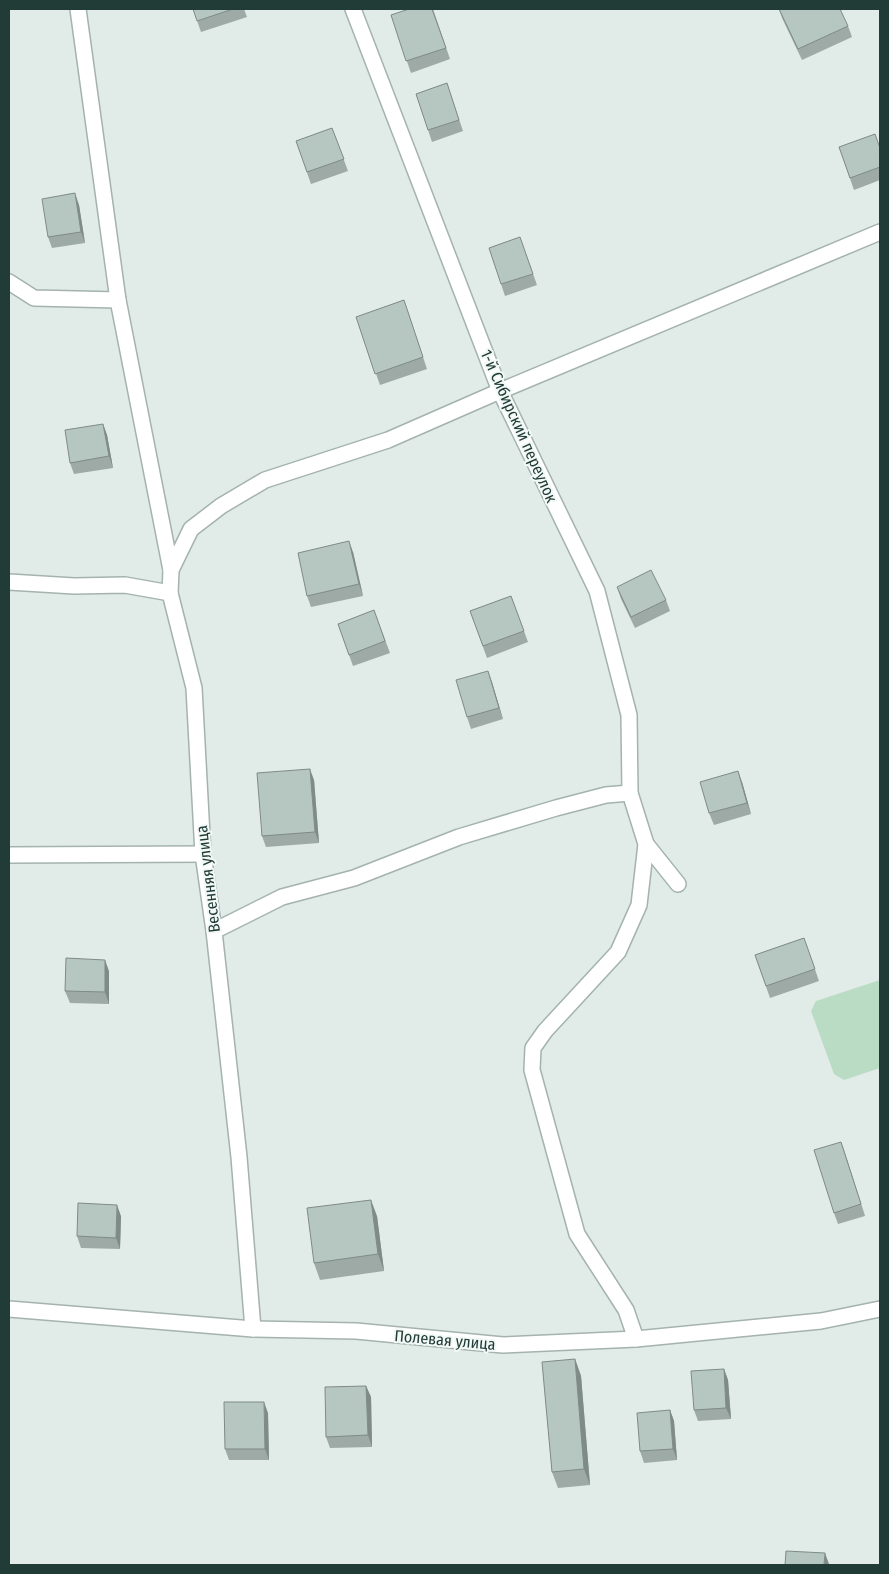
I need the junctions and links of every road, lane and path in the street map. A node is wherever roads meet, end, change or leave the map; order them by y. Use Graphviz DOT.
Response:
graph roads {
  1 [pos="78,9"];
  2 [pos="354,9"];
  3 [pos="880,232"];
  4 [pos="9,282"];
  5 [pos="118,300"];
  6 [pos="500,391"];
  7 [pos="170,570"];
  8 [pos="9,582"];
  9 [pos="170,593"];
  10 [pos="630,793"];
  11 [pos="646,844"];
  12 [pos="203,854"];
  13 [pos="9,856"];
  14 [pos="678,884"];
  15 [pos="214,931"];
  16 [pos="9,1309"];
  17 [pos="880,1309"];
  18 [pos="253,1329"];
  19 [pos="636,1339"];
  1 -- 5 [label="street, Весенняя улица"];
  2 -- 6 [label="street, 1-й Сибирский переулок"];
  3 -- 6 [label="street"];
  4 -- 5 [label="street"];
  5 -- 7 [label="street, Весенняя улица"];
  6 -- 7 [label="street"];
  6 -- 10 [label="street, 1-й Сибирский переулок"];
  7 -- 9 [label="street, Весенняя улица"];
  8 -- 9 [label="street"];
  9 -- 12 [label="street, Весенняя улица"];
  10 -- 11 [label="street, 1-й Сибирский переулок"];
  10 -- 15 [label="street"];
  11 -- 14 [label="street"];
  11 -- 19 [label="street"];
  12 -- 13 [label="street"];
  12 -- 15 [label="street, Весенняя улица"];
  15 -- 18 [label="street, Весенняя улица"];
  16 -- 18 [label="street, Полевая улица"];
  17 -- 19 [label="street, Полевая улица"];
  18 -- 19 [label="street, Полевая улица"];
}
